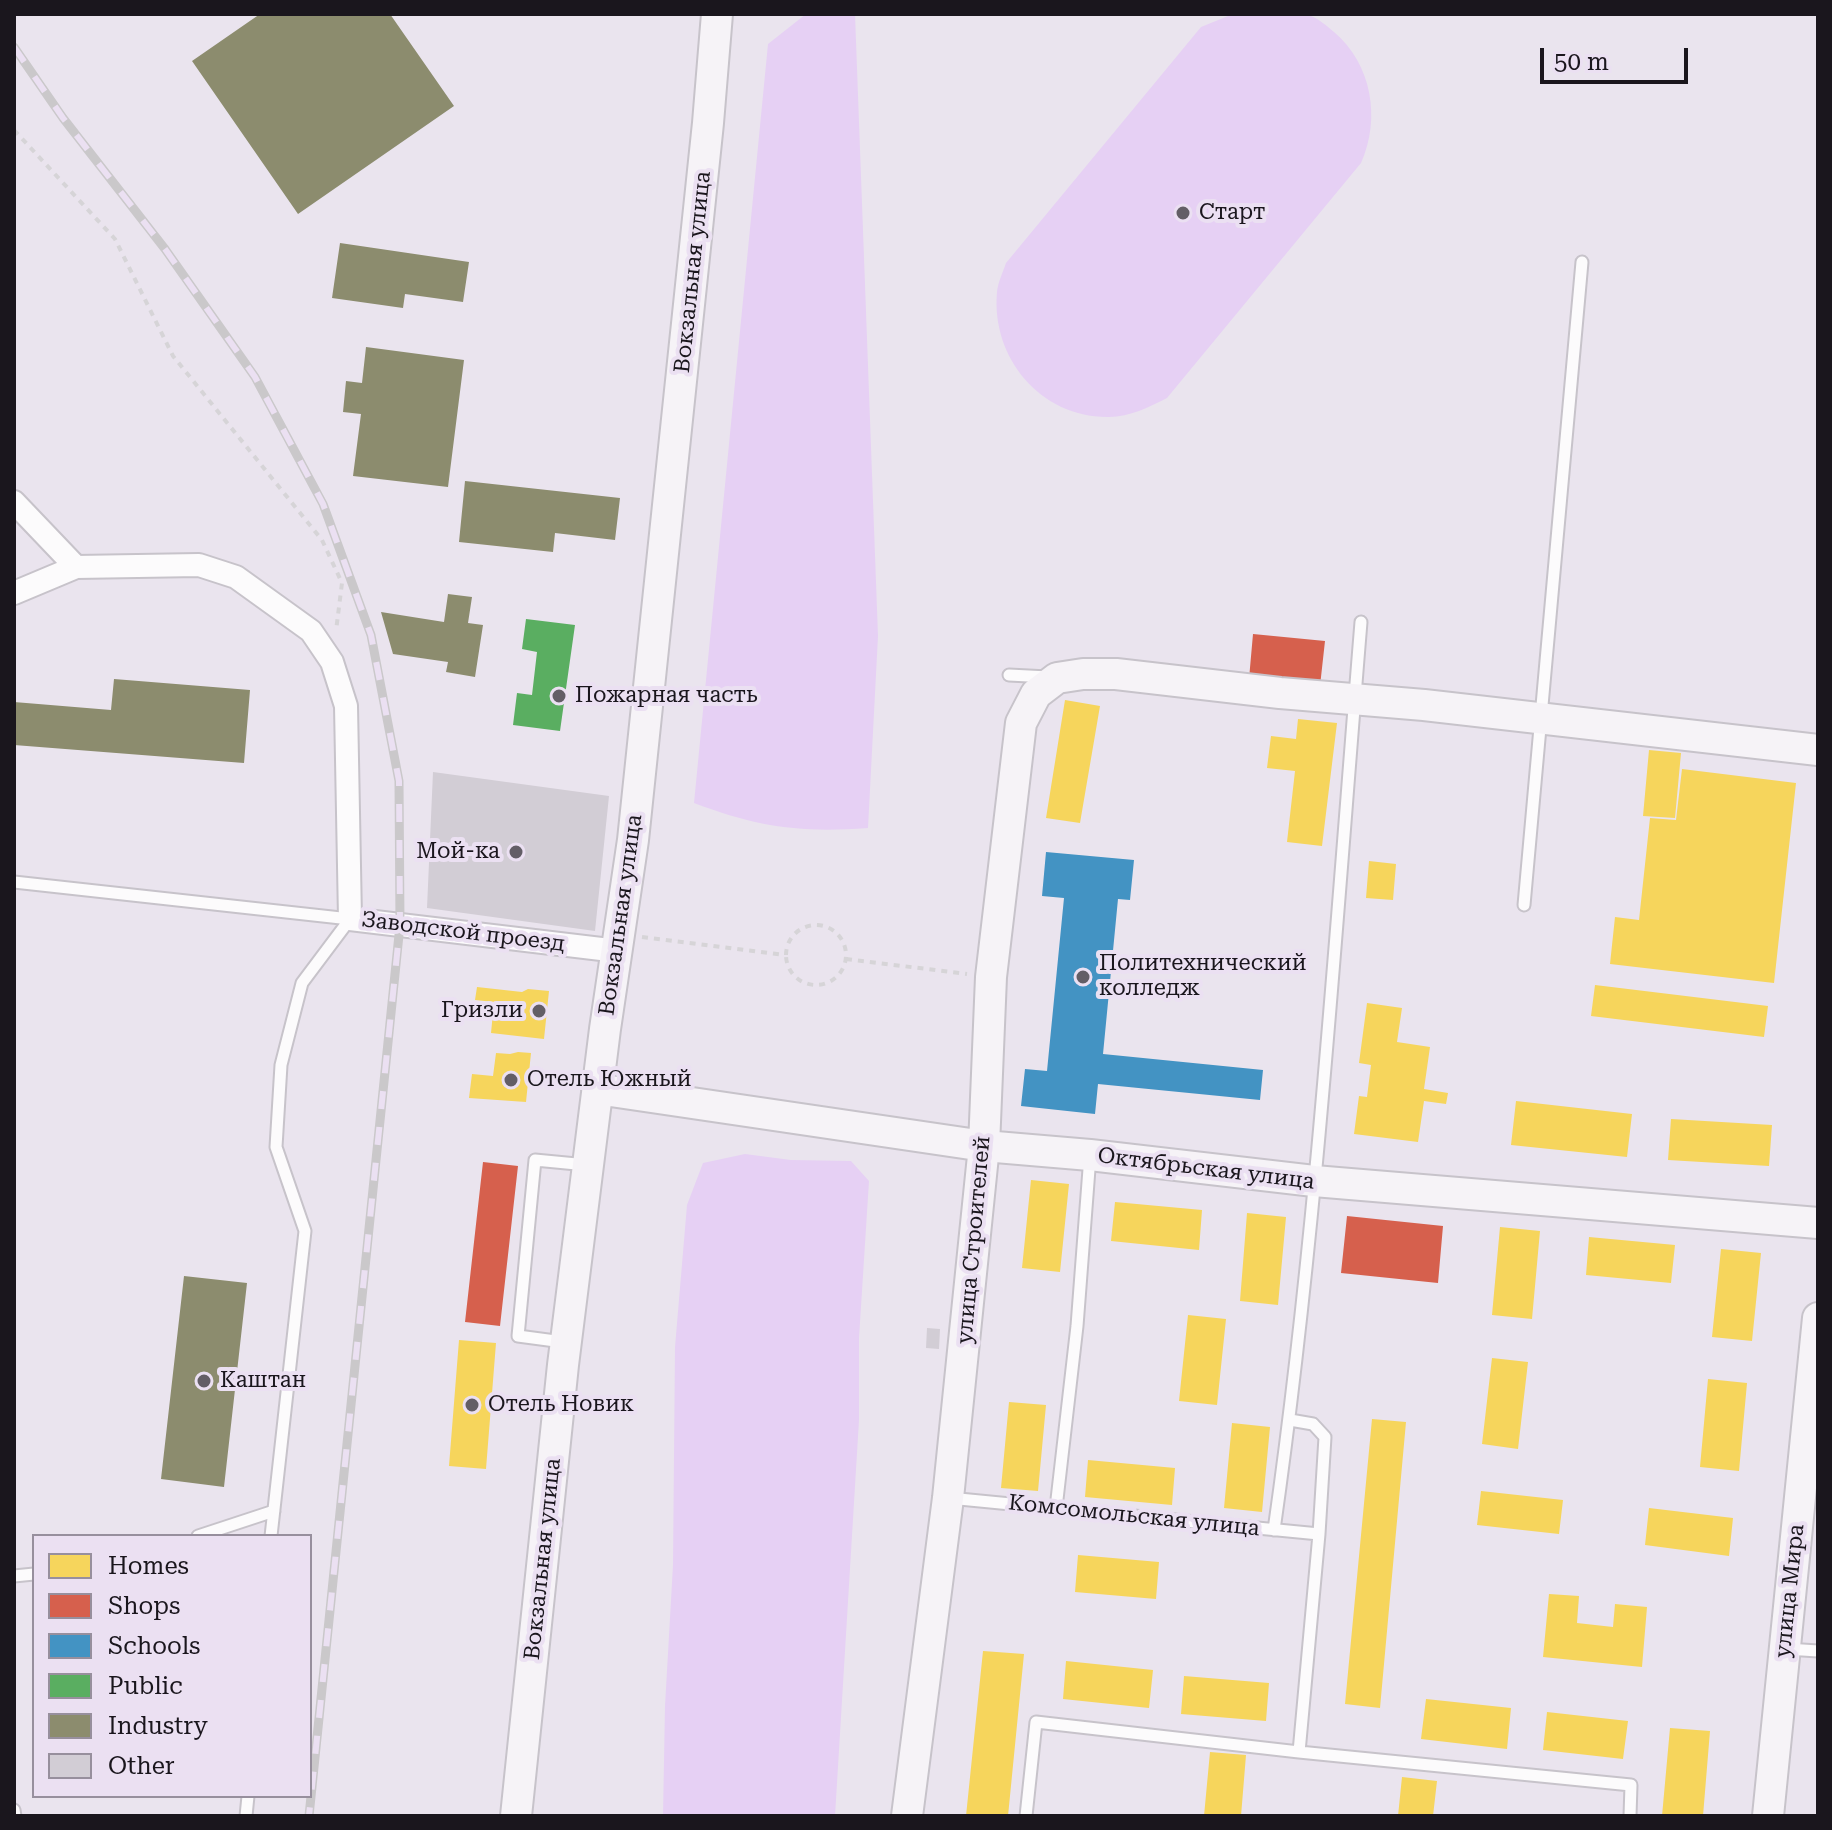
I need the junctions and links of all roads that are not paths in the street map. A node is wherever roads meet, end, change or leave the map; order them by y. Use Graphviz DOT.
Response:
graph roads {
  1 [pos="717,14"];
  2 [pos="1582,262"];
  3 [pos="14,502"];
  4 [pos="76,567"];
  5 [pos="14,593"];
  6 [pos="1361,622"];
  7 [pos="1009,675"];
  8 [pos="1042,677"];
  9 [pos="1354,699"];
  10 [pos="1542,718"];
  11 [pos="1818,750"];
  12 [pos="14,882"];
  13 [pos="1524,905"];
  14 [pos="350,919"];
  15 [pos="619,942"];
  16 [pos="597,1089"];
  17 [pos="984,1146"];
  18 [pos="1090,1155"];
  19 [pos="588,1165"];
  20 [pos="1314,1181"];
  21 [pos="1818,1223"];
  22 [pos="1818,1318"];
  23 [pos="566,1343"];
  24 [pos="1290,1420"];
  25 [pos="948,1498"];
  26 [pos="1056,1508"];
  27 [pos="274,1511"];
  28 [pos="1274,1530"];
  29 [pos="204,1534"];
  30 [pos="271,1534"];
  31 [pos="1319,1534"];
  32 [pos="1784,1648"];
  33 [pos="1818,1651"];
  34 [pos="1299,1752"];
  35 [pos="516,1816"];
  36 [pos="907,1816"];
  37 [pos="1026,1816"];
  38 [pos="1630,1816"];
  39 [pos="1768,1816"];
  1 -- 15 [label="street, Вокзальная улица"];
  2 -- 10 [label="lane"];
  3 -- 4 [label="street"];
  4 -- 5 [label="street, Заводской проезд"];
  4 -- 14 [label="street, Заводской проезд"];
  6 -- 9 [label="lane"];
  7 -- 8 [label="lane"];
  8 -- 9 [label="street"];
  8 -- 17 [label="street, улица Строителей"];
  9 -- 10 [label="street"];
  9 -- 20 [label="lane"];
  10 -- 11 [label="street"];
  10 -- 13 [label="lane"];
  12 -- 14 [label="lane"];
  14 -- 15 [label="street, Заводской проезд"];
  14 -- 27 [label="lane"];
  15 -- 16 [label="street, Вокзальная улица"];
  16 -- 17 [label="street, Октябрьская улица"];
  16 -- 19 [label="street, Вокзальная улица"];
  17 -- 18 [label="street, Октябрьская улица"];
  17 -- 25 [label="street, улица Строителей"];
  18 -- 20 [label="street, Октябрьская улица"];
  18 -- 26 [label="lane"];
  19 -- 23 [label="street, Вокзальная улица"];
  19 -- 23 [label="lane"];
  20 -- 21 [label="street, Октябрьская улица"];
  20 -- 24 [label="lane"];
  22 -- 32 [label="street, улица Мира"];
  23 -- 35 [label="street, Вокзальная улица"];
  24 -- 28 [label="lane"];
  24 -- 31 [label="lane"];
  25 -- 26 [label="lane, Комсомольская улица"];
  25 -- 36 [label="street, улица Строителей"];
  26 -- 28 [label="lane, Комсомольская улица"];
  27 -- 29 [label="lane"];
  27 -- 30 [label="lane"];
  28 -- 31 [label="lane, Комсомольская улица"];
  31 -- 34 [label="lane"];
  32 -- 33 [label="lane"];
  32 -- 39 [label="street, улица Мира"];
  34 -- 37 [label="lane"];
  34 -- 38 [label="lane"];
}
